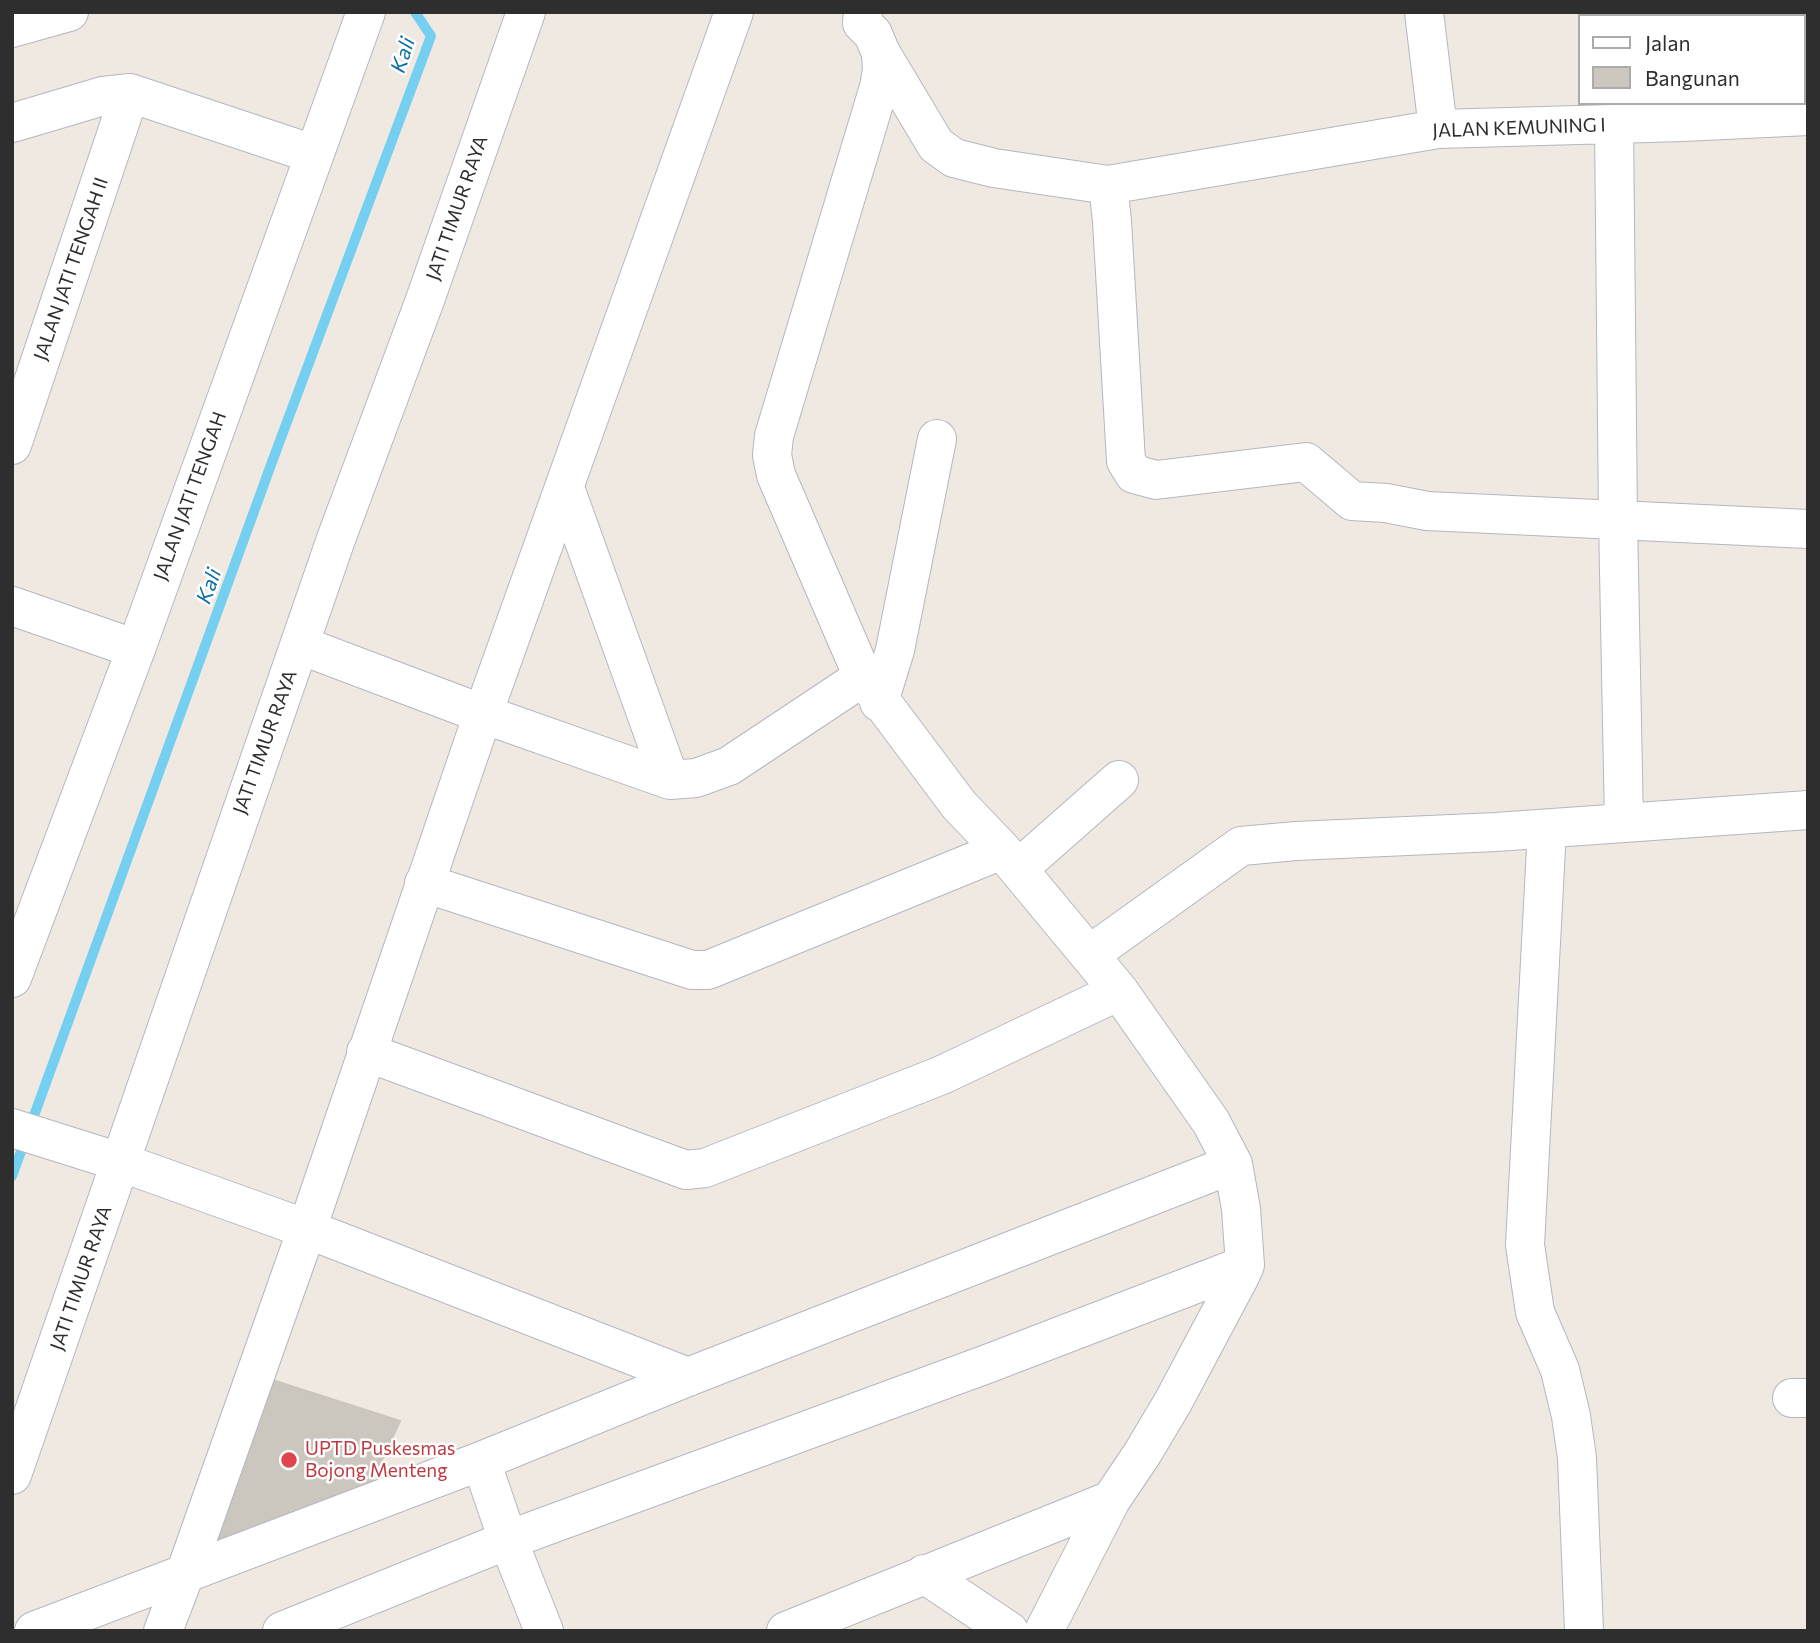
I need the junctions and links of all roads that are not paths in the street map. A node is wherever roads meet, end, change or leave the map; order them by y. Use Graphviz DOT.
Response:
graph roads {
  1 [pos="69,12"];
  2 [pos="366,12"];
  3 [pos="526,12"];
  4 [pos="734,12"];
  5 [pos="863,12"];
  6 [pos="1424,12"];
  7 [pos="12,28"];
  8 [pos="881,53"];
  9 [pos="130,93"];
  10 [pos="1808,116"];
  11 [pos="12,123"];
  12 [pos="1614,124"];
  13 [pos="1438,130"];
  14 [pos="313,154"];
  15 [pos="1108,185"];
  16 [pos="937,439"];
  17 [pos="12,444"];
  18 [pos="565,488"];
  19 [pos="1618,520"];
  20 [pos="1808,529"];
  21 [pos="12,606"];
  22 [pos="300,645"];
  23 [pos="136,649"];
  24 [pos="871,689"];
  25 [pos="483,713"];
  26 [pos="670,780"];
  27 [pos="1119,780"];
  28 [pos="1808,810"];
  29 [pos="1624,823"];
  30 [pos="1547,829"];
  31 [pos="1010,860"];
  32 [pos="424,883"];
  33 [pos="1088,956"];
  34 [pos="12,978"];
  35 [pos="1119,991"];
  36 [pos="366,1052"];
  37 [pos="12,1128"];
  38 [pos="104,1157"];
  39 [pos="1233,1164"];
  40 [pos="307,1229"];
  41 [pos="1245,1265"];
  42 [pos="688,1377"];
  43 [pos="481,1461"];
  44 [pos="12,1475"];
  45 [pos="1111,1500"];
  46 [pos="508,1540"];
  47 [pos="186,1572"];
  48 [pos="924,1574"];
  49 [pos="843,1619"];
  50 [pos="34,1631"];
  51 [pos="163,1631"];
  52 [pos="282,1631"];
  53 [pos="544,1631"];
  54 [pos="786,1631"];
  55 [pos="1009,1631"];
  56 [pos="1044,1631"];
  57 [pos="1584,1631"];
  1 -- 7 [label="street"];
  2 -- 14 [label="street, JALAN JATI TENGAH"];
  3 -- 22 [label="street, JATI TIMUR RAYA"];
  4 -- 18 [label="street"];
  5 -- 8 [label="street, JALAN KEMUNING I"];
  6 -- 13 [label="street"];
  8 -- 15 [label="street, JALAN KEMUNING I"];
  8 -- 24 [label="street"];
  9 -- 11 [label="street"];
  9 -- 14 [label="street"];
  9 -- 17 [label="street, JALAN JATI TENGAH II"];
  10 -- 12 [label="street, JALAN KEMUNING I"];
  12 -- 13 [label="street, JALAN KEMUNING I"];
  12 -- 19 [label="street"];
  13 -- 15 [label="street, JALAN KEMUNING I"];
  14 -- 23 [label="street, JALAN JATI TENGAH"];
  15 -- 19 [label="street"];
  16 -- 24 [label="street"];
  18 -- 25 [label="street"];
  18 -- 26 [label="street"];
  19 -- 20 [label="street"];
  19 -- 29 [label="street"];
  21 -- 23 [label="street"];
  22 -- 25 [label="street"];
  22 -- 38 [label="street, JATI TIMUR RAYA"];
  23 -- 34 [label="street, JALAN JATI TENGAH"];
  24 -- 26 [label="street"];
  24 -- 31 [label="street"];
  25 -- 26 [label="street"];
  25 -- 32 [label="street"];
  27 -- 31 [label="street"];
  28 -- 29 [label="street"];
  29 -- 30 [label="street"];
  30 -- 33 [label="street"];
  30 -- 57 [label="street"];
  31 -- 32 [label="street"];
  31 -- 33 [label="street"];
  32 -- 36 [label="street"];
  33 -- 35 [label="street"];
  35 -- 36 [label="street"];
  35 -- 39 [label="street"];
  36 -- 40 [label="street"];
  37 -- 38 [label="street"];
  38 -- 40 [label="street"];
  38 -- 44 [label="street, JATI TIMUR RAYA"];
  39 -- 41 [label="street"];
  39 -- 42 [label="street"];
  40 -- 42 [label="street"];
  40 -- 47 [label="street"];
  41 -- 45 [label="street"];
  41 -- 46 [label="street"];
  42 -- 43 [label="street"];
  43 -- 46 [label="street"];
  43 -- 47 [label="street"];
  45 -- 48 [label="street"];
  45 -- 56 [label="street"];
  46 -- 52 [label="street"];
  46 -- 53 [label="street"];
  47 -- 50 [label="street"];
  47 -- 51 [label="street"];
  48 -- 49 [label="street"];
  48 -- 55 [label="street"];
  49 -- 54 [label="street"];
}
